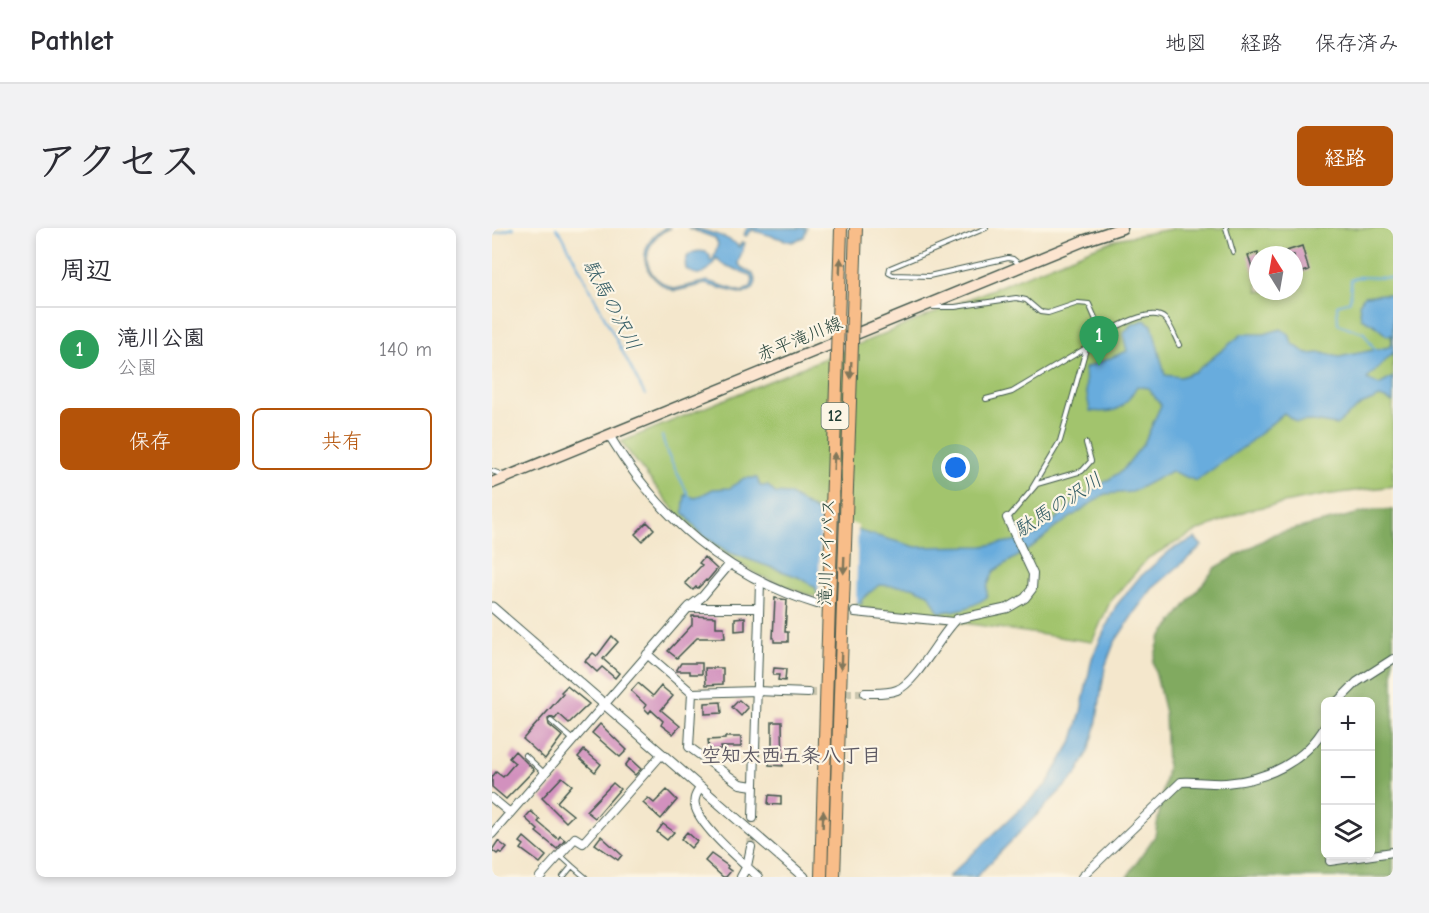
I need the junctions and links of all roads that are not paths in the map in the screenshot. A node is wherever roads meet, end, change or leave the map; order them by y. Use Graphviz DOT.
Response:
graph roads {
  1 [pos="841,228"];
  2 [pos="856,228"];
  3 [pos="986,228"];
  4 [pos="1122,228"];
  5 [pos="1226,228"];
  6 [pos="1233,252"];
  7 [pos="1022,266"];
  8 [pos="923,306"];
  9 [pos="1097,337"];
  10 [pos="1179,345"];
  11 [pos="1086,348"];
  12 [pos="986,399"];
  13 [pos="609,435"];
  14 [pos="1086,443"];
  15 [pos="492,471"];
  16 [pos="506,477"];
  17 [pos="492,483"];
  18 [pos="1032,488"];
  19 [pos="1007,518"];
  20 [pos="729,565"];
  21 [pos="760,582"];
  22 [pos="823,603"];
  23 [pos="492,607"];
  24 [pos="688,608"];
  25 [pos="759,608"];
  26 [pos="855,612"];
  27 [pos="953,622"];
  28 [pos="647,654"];
  29 [pos="1393,659"];
  30 [pos="756,691"];
  31 [pos="692,693"];
  32 [pos="808,693"];
  33 [pos="865,693"];
  34 [pos="1343,697"];
  35 [pos="604,704"];
  36 [pos="551,721"];
  37 [pos="1321,733"];
  38 [pos="573,740"];
  39 [pos="662,754"];
  40 [pos="525,755"];
  41 [pos="544,773"];
  42 [pos="753,786"];
  43 [pos="700,788"];
  44 [pos="492,798"];
  45 [pos="510,813"];
  46 [pos="753,818"];
  47 [pos="492,834"];
  48 [pos="751,847"];
  49 [pos="1393,852"];
  50 [pos="560,855"];
  51 [pos="1330,861"];
  52 [pos="572,866"];
  53 [pos="747,866"];
  54 [pos="540,877"];
  55 [pos="563,877"];
  56 [pos="585,877"];
  57 [pos="741,877"];
  58 [pos="758,877"];
  59 [pos="804,877"];
  60 [pos="821,877"];
  61 [pos="834,877"];
  62 [pos="1082,877"];
  22 -- 1 [label="highway, 滝川バイパス / 12, one-way, bridge"];
  2 -- 61 [label="highway, 滝川バイパス / 12, one-way, bridge"];
  3 -- 7 [label="lane"];
  4 -- 7 [label="main road, 赤平滝川線"];
  5 -- 6 [label="lane"];
  7 -- 8 [label="main road, 赤平滝川線"];
  8 -- 9 [label="lane"];
  8 -- 13 [label="main road, 赤平滝川線"];
  9 -- 10 [label="lane"];
  9 -- 11 [label="lane"];
  11 -- 12 [label="lane"];
  11 -- 18 [label="lane"];
  13 -- 16 [label="main road, 赤平滝川線"];
  13 -- 20 [label="street"];
  14 -- 18 [label="lane"];
  15 -- 16 [label="lane"];
  16 -- 17 [label="main road, 赤平滝川線"];
  18 -- 19 [label="lane"];
  19 -- 27 [label="street"];
  20 -- 21 [label="street"];
  20 -- 24 [label="street"];
  21 -- 22 [label="street"];
  21 -- 25 [label="street"];
  60 -- 22 [label="highway, 滝川バイパス / 12, one-way"];
  23 -- 35 [label="street"];
  24 -- 25 [label="street"];
  24 -- 28 [label="street"];
  25 -- 30 [label="street"];
  26 -- 27 [label="street"];
  27 -- 33 [label="street"];
  28 -- 31 [label="street"];
  28 -- 35 [label="street"];
  29 -- 34 [label="street"];
  30 -- 31 [label="street"];
  30 -- 32 [label="street"];
  30 -- 42 [label="street"];
  31 -- 42 [label="street"];
  35 -- 38 [label="street"];
  35 -- 39 [label="street"];
  36 -- 38 [label="lane"];
  37 -- 62 [label="street"];
  38 -- 41 [label="street"];
  39 -- 43 [label="street"];
  39 -- 50 [label="street"];
  40 -- 41 [label="lane"];
  41 -- 45 [label="street"];
  42 -- 46 [label="street"];
  43 -- 53 [label="street"];
  43 -- 59 [label="street"];
  44 -- 45 [label="street"];
  45 -- 47 [label="street"];
  48 -- 53 [label="street"];
  49 -- 51 [label="street"];
  50 -- 52 [label="lane"];
  50 -- 54 [label="street"];
  52 -- 55 [label="lane"];
  52 -- 56 [label="lane"];
  53 -- 57 [label="street"];
  53 -- 58 [label="street"];
}
